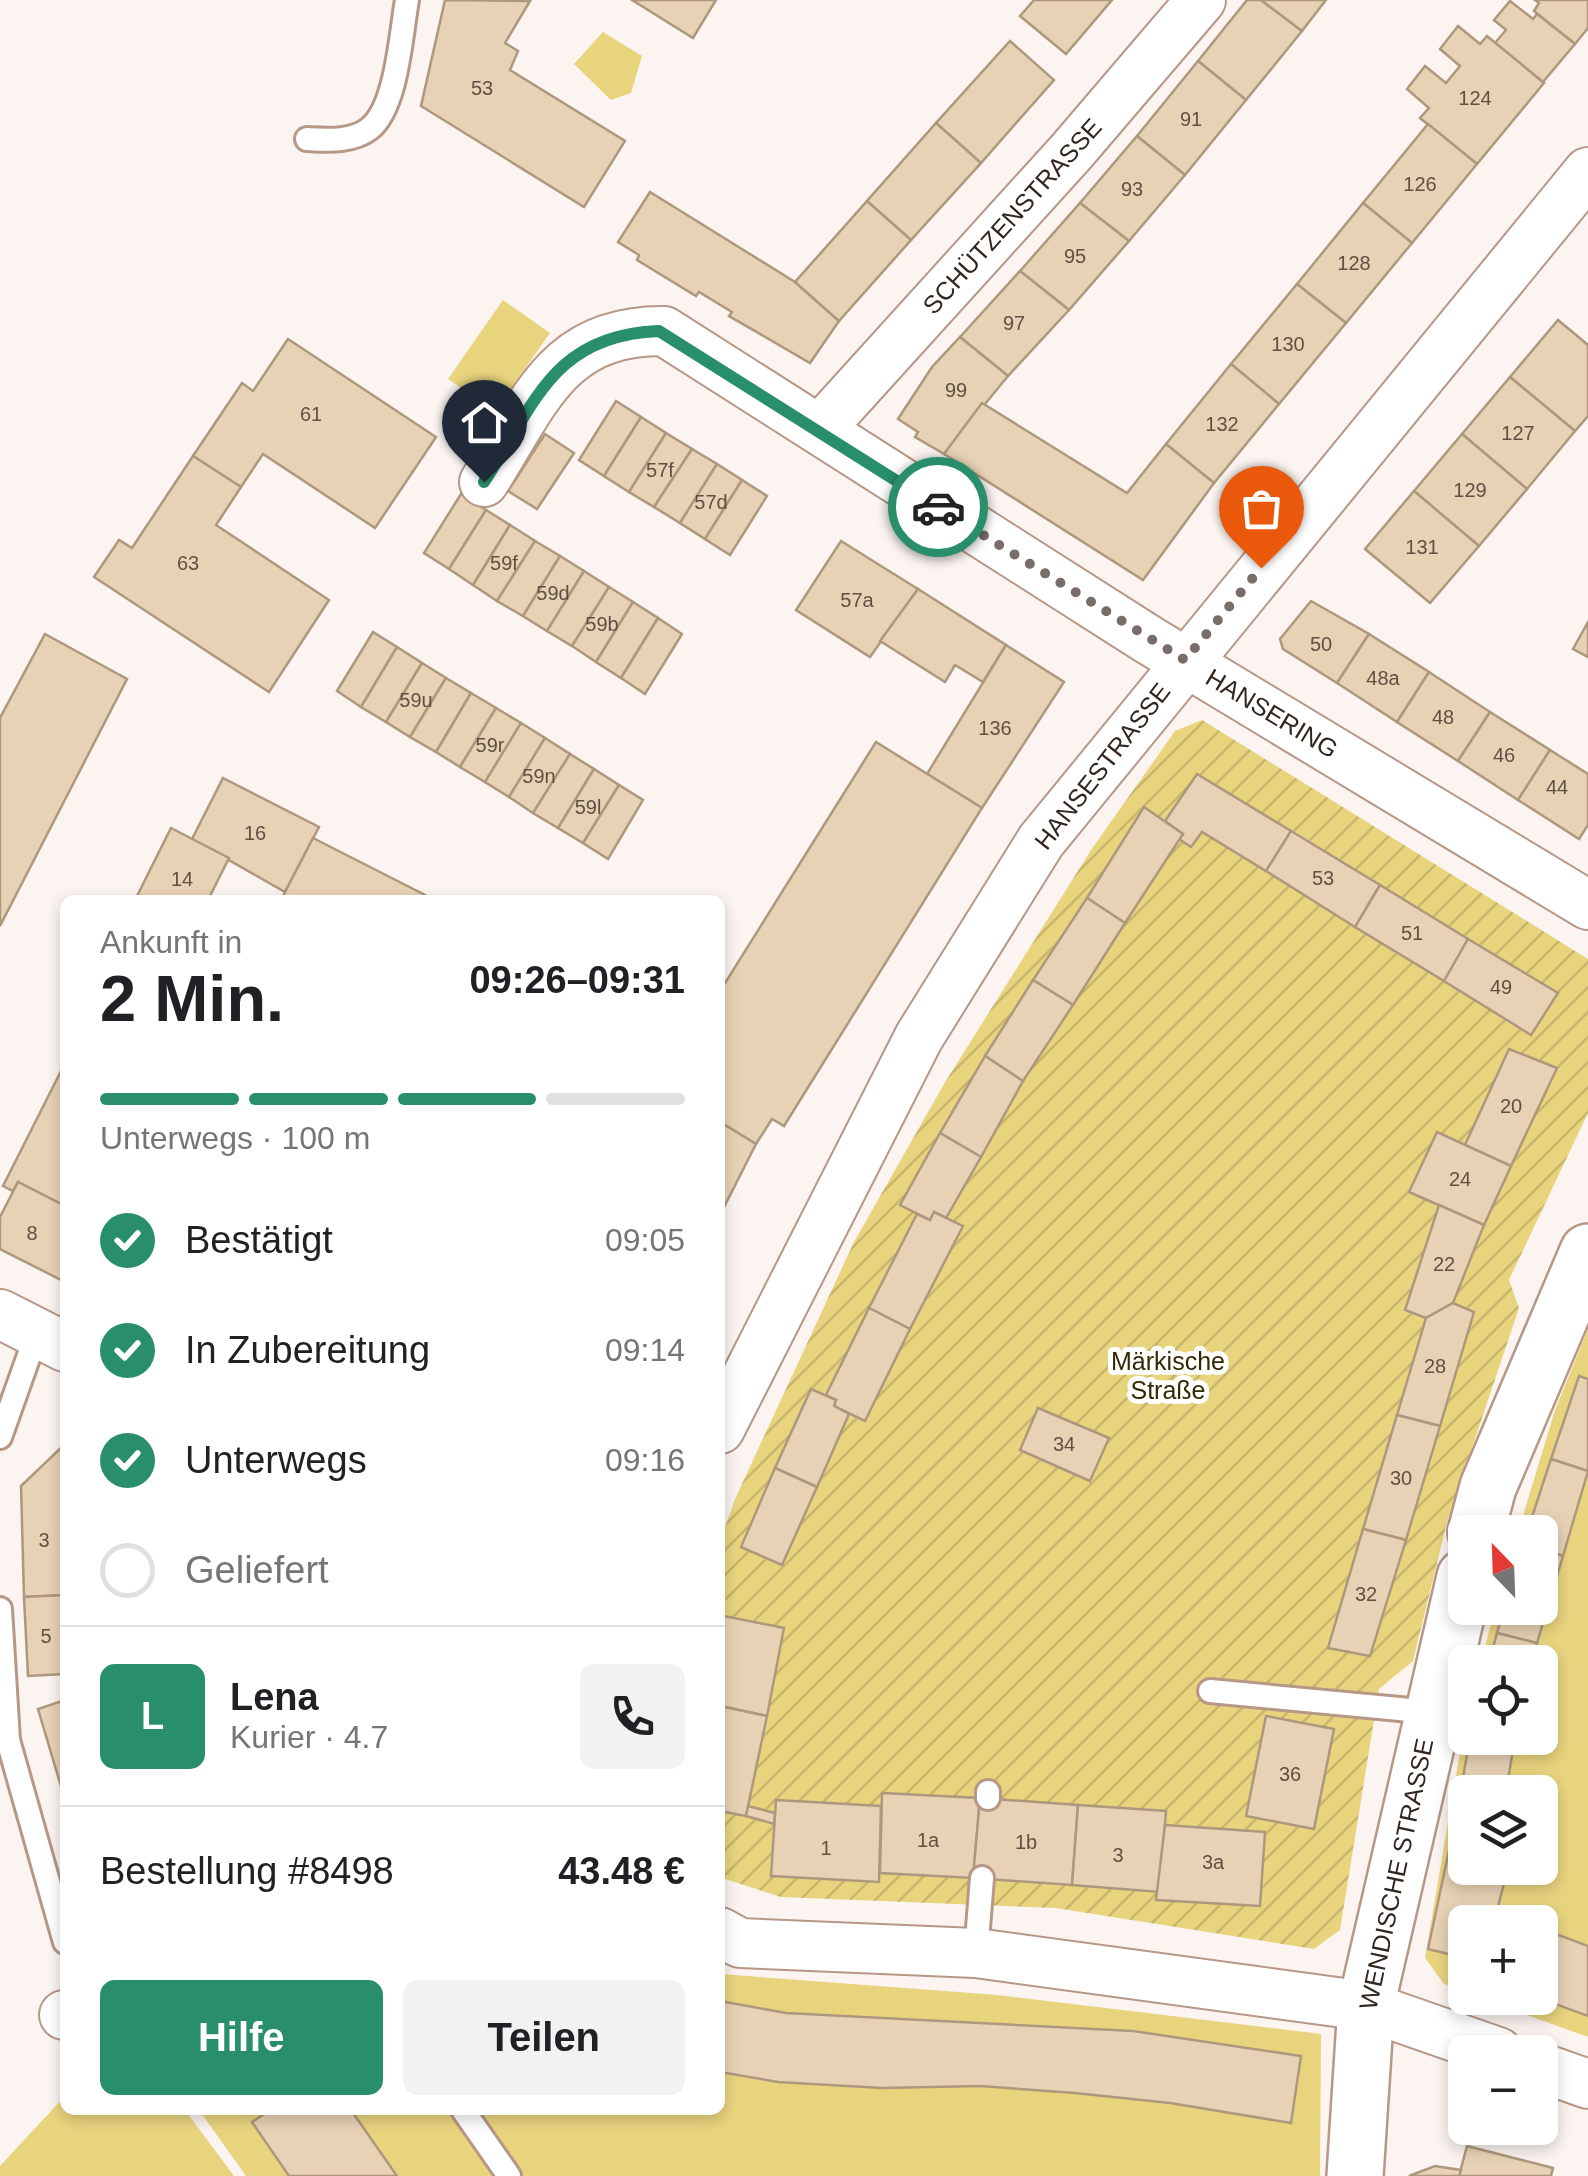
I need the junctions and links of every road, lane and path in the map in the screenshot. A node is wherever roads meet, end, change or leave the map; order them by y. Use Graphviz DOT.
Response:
graph roads {
  1 [pos="407,0"];
  2 [pos="1201,0"];
  3 [pos="307,140"];
  4 [pos="1588,172"];
  5 [pos="820,429"];
  6 [pos="484,482"];
  7 [pos="1185,660"];
  8 [pos="1588,905"];
  9 [pos="1588,1252"];
  10 [pos="34,1331"];
  11 [pos="725,1419"];
  12 [pos="0,1437"];
  13 [pos="1481,1515"];
  14 [pos="0,1609"];
  15 [pos="1453,1625"];
  16 [pos="1210,1691"];
  17 [pos="1430,1712"];
  18 [pos="982,1878"];
  19 [pos="60,1924"];
  20 [pos="725,1935"];
  21 [pos="976,1953"];
  22 [pos="1366,2006"];
  23 [pos="1449,2035"];
  24 [pos="1558,2073"];
  25 [pos="1588,2084"];
  26 [pos="467,2115"];
  27 [pos="509,2176"];
  28 [pos="1355,2176"];
  1 -- 3 [label="lane"];
  2 -- 5 [label="street, SCHÜTZENSTRASSE"];
  4 -- 7 [label="street, HANSESTRASSE"];
  5 -- 6 [label="street, HANSERING"];
  5 -- 7 [label="street, HANSERING"];
  7 -- 8 [label="street, HANSERING"];
  7 -- 11 [label="street, HANSESTRASSE"];
  9 -- 13 [label="street"];
  10 -- 12 [label="lane"];
  14 -- 19 [label="lane"];
  15 -- 17 [label="street, WENDISCHE STRASSE"];
  16 -- 17 [label="lane"];
  17 -- 22 [label="street, WENDISCHE STRASSE"];
  18 -- 21 [label="lane"];
  20 -- 21 [label="street"];
  21 -- 22 [label="street"];
  22 -- 23 [label="street"];
  22 -- 28 [label="street, WENDISCHE STRASSE"];
  24 -- 25 [label="street"];
  26 -- 27 [label="lane"];
}
